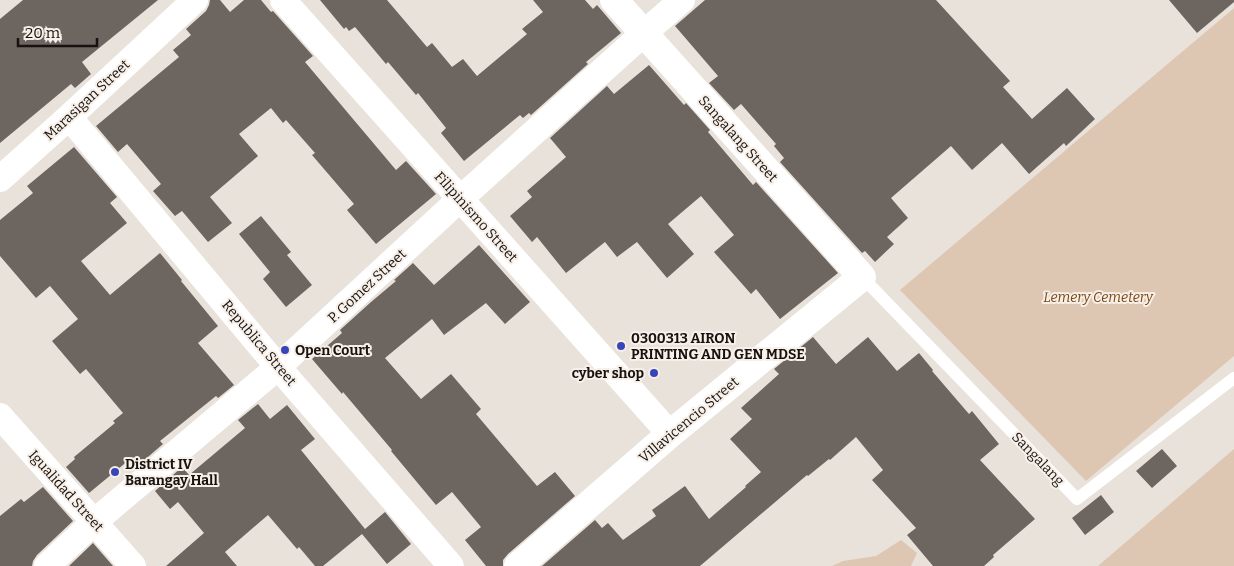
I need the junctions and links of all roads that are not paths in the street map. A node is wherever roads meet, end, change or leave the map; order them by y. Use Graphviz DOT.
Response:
graph roads {
  1 [pos="195,0"];
  2 [pos="283,0"];
  3 [pos="614,0"];
  4 [pos="682,0"];
  5 [pos="643,34"];
  6 [pos="69,117"];
  7 [pos="0,180"];
  8 [pos="460,199"];
  9 [pos="862,277"];
  10 [pos="278,367"];
  11 [pos="1234,378"];
  12 [pos="0,416"];
  13 [pos="670,434"];
  14 [pos="94,522"];
  15 [pos="47,566"];
  16 [pos="132,566"];
  17 [pos="451,566"];
  18 [pos="518,566"];
  1 -- 6 [label="street, Marasigan Street"];
  2 -- 8 [label="street, Filipinismo Street"];
  3 -- 5 [label="street, Sangalang Street"];
  4 -- 5 [label="street, P. Gomez Street"];
  5 -- 8 [label="street, P. Gomez Street"];
  5 -- 9 [label="street, Sangalang Street"];
  6 -- 7 [label="street, Marasigan Street"];
  6 -- 10 [label="street, Republica Street"];
  8 -- 10 [label="street, P. Gomez Street"];
  8 -- 13 [label="street, Filipinismo Street"];
  9 -- 11 [label="lane, Sangalang"];
  9 -- 13 [label="street, Villavicencio Street"];
  10 -- 14 [label="street, P. Gomez Street"];
  10 -- 17 [label="street, Republica Street"];
  12 -- 14 [label="street, Igualidad Street"];
  13 -- 18 [label="street, Villavicencio Street"];
  14 -- 15 [label="street, P. Gomez Street"];
  14 -- 16 [label="street, Igualidad Street"];
}
